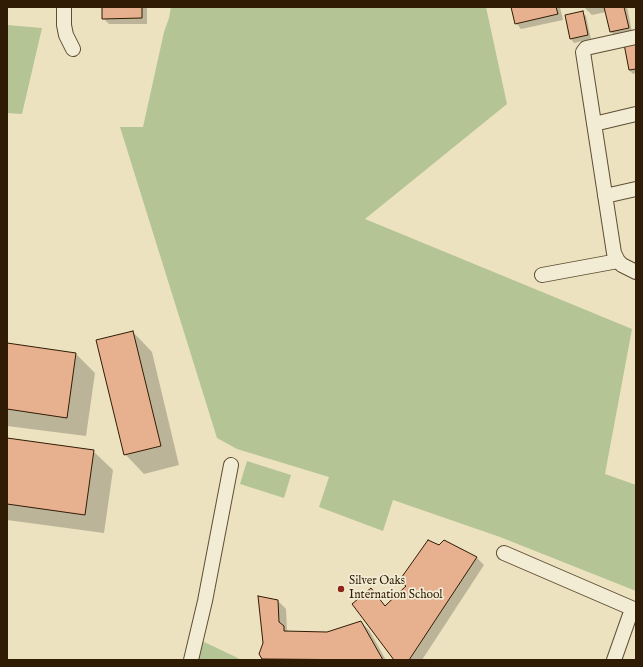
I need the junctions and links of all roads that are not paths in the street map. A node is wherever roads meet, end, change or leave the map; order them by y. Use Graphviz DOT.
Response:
graph roads {
  1 [pos="64,7"];
  2 [pos="636,37"];
  3 [pos="74,49"];
  4 [pos="636,114"];
  5 [pos="594,124"];
  6 [pos="636,189"];
  7 [pos="605,196"];
  8 [pos="618,261"];
  9 [pos="636,272"];
  10 [pos="542,275"];
  11 [pos="232,465"];
  12 [pos="504,553"];
  13 [pos="634,610"];
  14 [pos="191,660"];
  15 [pos="614,660"];
  1 -- 3 [label="street"];
  2 -- 5 [label="street"];
  4 -- 5 [label="street"];
  5 -- 7 [label="street"];
  6 -- 7 [label="street"];
  7 -- 8 [label="street"];
  8 -- 9 [label="street"];
  8 -- 10 [label="street"];
  11 -- 14 [label="street"];
  12 -- 13 [label="street"];
  13 -- 15 [label="street"];
}
